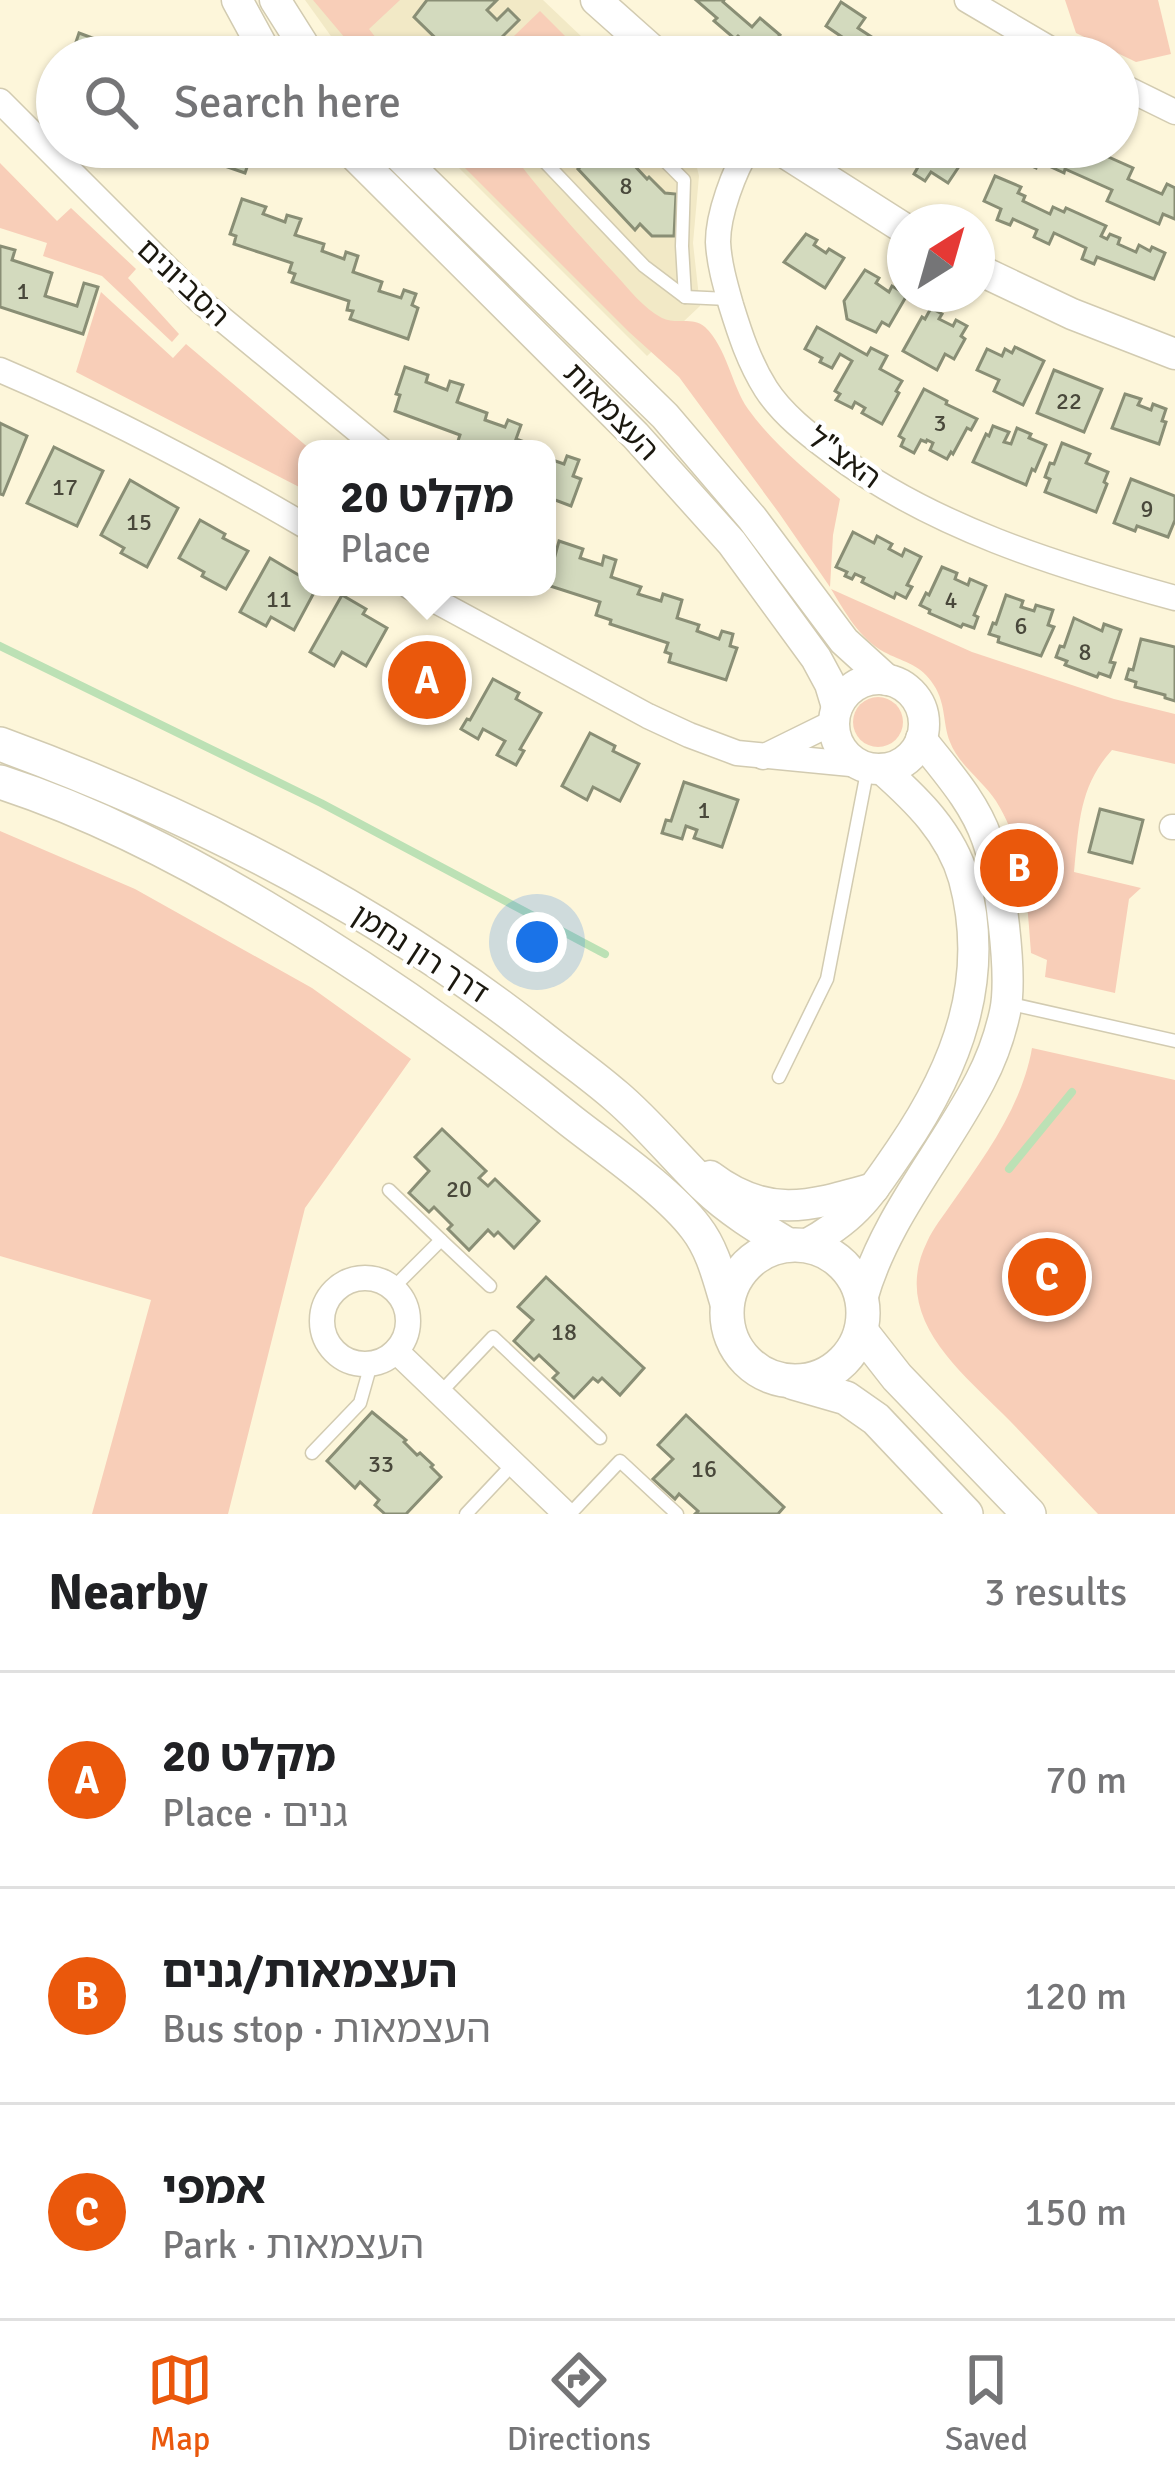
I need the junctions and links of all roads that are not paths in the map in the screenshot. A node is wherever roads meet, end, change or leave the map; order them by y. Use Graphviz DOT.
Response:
graph roads {
  1 [pos="237,0"];
  2 [pos="275,0"];
  3 [pos="596,0"];
  4 [pos="968,0"];
  5 [pos="257,36"];
  6 [pos="298,36"];
  7 [pos="636,36"];
  8 [pos="1029,36"];
  9 [pos="1139,95"];
  10 [pos="0,101"];
  11 [pos="1175,112"];
  12 [pos="36,137"];
  13 [pos="67,168"];
  14 [pos="367,168"];
  15 [pos="411,168"];
  16 [pos="551,168"];
  17 [pos="672,168"];
  18 [pos="738,168"];
  19 [pos="809,168"];
  20 [pos="887,218"];
  21 [pos="995,278"];
  22 [pos="685,297"];
  23 [pos="730,299"];
  24 [pos="1175,354"];
  25 [pos="0,370"];
  26 [pos="369,440"];
  27 [pos="298,522"];
  28 [pos="427,596"];
  29 [pos="1175,598"];
  30 [pos="886,680"];
  31 [pos="835,715"];
  32 [pos="921,739"];
  33 [pos="0,744"];
  34 [pos="763,758"];
  35 [pos="870,767"];
  36 [pos="0,782"];
  37 [pos="1006,1003"];
  38 [pos="1175,1041"];
  39 [pos="779,1077"];
  40 [pos="665,1142"];
  41 [pos="874,1188"];
  42 [pos="389,1190"];
  43 [pos="441,1240"];
  44 [pos="796,1246"];
  45 [pos="490,1286"];
  46 [pos="394,1287"];
  47 [pos="727,1303"];
  48 [pos="862,1315"];
  49 [pos="396,1352"];
  50 [pos="371,1364"];
  51 [pos="793,1382"];
  52 [pos="440,1393"];
  53 [pos="600,1438"];
  54 [pos="312,1454"];
  55 [pos="513,1464"];
  56 [pos="466,1514"];
  57 [pos="568,1514"];
  58 [pos="677,1514"];
  59 [pos="966,1514"];
  60 [pos="1028,1514"];
  1 -- 5 [label="street"];
  2 -- 6 [label="street"];
  3 -- 7 [label="street"];
  4 -- 8 [label="street"];
  9 -- 11 [label="street"];
  10 -- 12 [label="street, הסביונים"];
  13 -- 26 [label="street, הסביונים"];
  14 -- 31 [label="street, העצמאות"];
  15 -- 30 [label="street, העצמאות"];
  16 -- 22 [label="lane"];
  17 -- 22 [label="lane"];
  18 -- 23 [label="street, האצ\"ל"];
  19 -- 20 [label="street"];
  21 -- 24 [label="street"];
  22 -- 23 [label="lane"];
  23 -- 29 [label="street, האצ\"ל"];
  25 -- 27 [label="street"];
  28 -- 34 [label="street"];
  30 -- 31 [label="street"];
  30 -- 32 [label="street"];
  31 -- 34 [label="street"];
  31 -- 35 [label="street"];
  32 -- 35 [label="street"];
  32 -- 37 [label="street"];
  33 -- 40 [label="main road, דרך רון נחמן"];
  34 -- 35 [label="street"];
  35 -- 39 [label="lane"];
  35 -- 41 [label="street"];
  36 -- 47 [label="main road, דרך רון נחמן"];
  37 -- 38 [label="lane"];
  37 -- 48 [label="street"];
  40 -- 41 [label="street"];
  40 -- 44 [label="main road, דרך רון נחמן"];
  41 -- 44 [label="street"];
  42 -- 43 [label="lane"];
  43 -- 45 [label="lane"];
  43 -- 46 [label="lane"];
  44 -- 47 [label="main road"];
  44 -- 48 [label="main road"];
  46 -- 49 [label="street"];
  46 -- 50 [label="street"];
  47 -- 51 [label="main road"];
  48 -- 51 [label="main road"];
  48 -- 60 [label="main road"];
  49 -- 50 [label="street"];
  49 -- 52 [label="street"];
  50 -- 54 [label="lane"];
  51 -- 59 [label="main road"];
  52 -- 53 [label="lane"];
  52 -- 55 [label="street"];
  55 -- 56 [label="lane"];
  55 -- 57 [label="street"];
  57 -- 58 [label="lane"];
}
